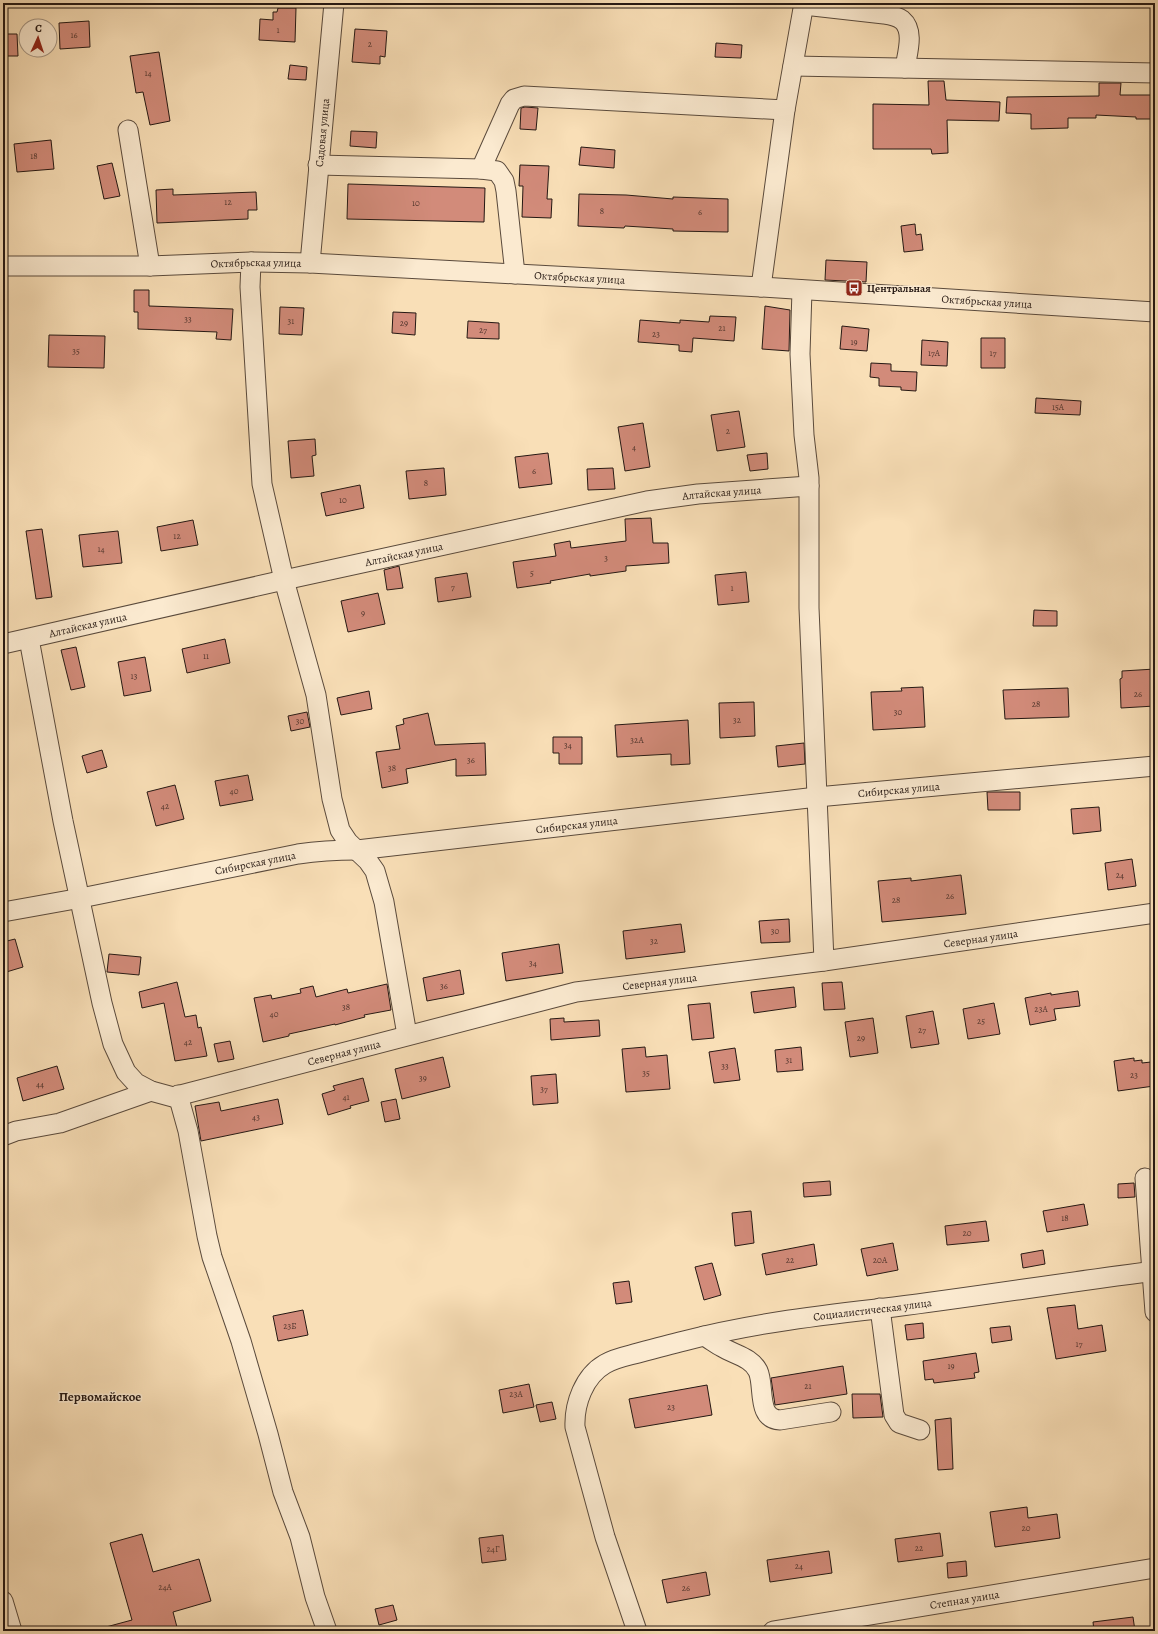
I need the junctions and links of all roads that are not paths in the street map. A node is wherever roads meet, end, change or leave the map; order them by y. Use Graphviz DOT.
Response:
graph roads {
  1 [pos="334,3"];
  2 [pos="804,4"];
  3 [pos="793,66"];
  4 [pos="905,68"];
  5 [pos="1155,73"];
  6 [pos="785,110"];
  7 [pos="128,130"];
  8 [pos="318,165"];
  9 [pos="481,169"];
  10 [pos="251,262"];
  11 [pos="310,263"];
  12 [pos="3,266"];
  13 [pos="150,266"];
  14 [pos="515,274"];
  15 [pos="761,287"];
  16 [pos="802,290"];
  17 [pos="1155,312"];
  18 [pos="809,486"];
  19 [pos="284,580"];
  20 [pos="29,639"];
  21 [pos="3,644"];
  22 [pos="1155,766"];
  23 [pos="817,798"];
  24 [pos="357,850"];
  25 [pos="81,898"];
  26 [pos="3,912"];
  27 [pos="1155,913"];
  28 [pos="824,961"];
  29 [pos="407,1035"];
  30 [pos="151,1092"];
  31 [pos="176,1096"];
  32 [pos="3,1136"];
  33 [pos="1145,1178"];
  34 [pos="1153,1271"];
  35 [pos="880,1308"];
  36 [pos="1155,1312"];
  37 [pos="704,1336"];
  38 [pos="832,1412"];
  39 [pos="920,1430"];
  40 [pos="1155,1568"];
  41 [pos="3,1601"];
  42 [pos="12,1631"];
  43 [pos="327,1631"];
  44 [pos="637,1631"];
  45 [pos="774,1631"];
  1 -- 8 [label="street, Садовая улица"];
  2 -- 3 [label="street"];
  2 -- 4 [label="street"];
  3 -- 4 [label="street"];
  3 -- 6 [label="street"];
  4 -- 5 [label="street"];
  6 -- 9 [label="street"];
  6 -- 15 [label="street"];
  7 -- 13 [label="street"];
  8 -- 9 [label="street"];
  8 -- 11 [label="street, Садовая улица"];
  9 -- 14 [label="street"];
  10 -- 11 [label="street, Октябрьская улица"];
  10 -- 13 [label="street, Октябрьская улица"];
  10 -- 19 [label="street"];
  11 -- 14 [label="street, Октябрьская улица"];
  12 -- 13 [label="street, Октябрьская улица"];
  14 -- 15 [label="street, Октябрьская улица"];
  15 -- 16 [label="street, Октябрьская улица"];
  16 -- 17 [label="street, Октябрьская улица"];
  16 -- 18 [label="street"];
  18 -- 19 [label="street, Алтайская улица"];
  18 -- 23 [label="street"];
  19 -- 20 [label="street, Алтайская улица"];
  19 -- 24 [label="street"];
  20 -- 21 [label="street, Алтайская улица"];
  20 -- 25 [label="street"];
  22 -- 23 [label="street, Сибирская улица"];
  23 -- 24 [label="street, Сибирская улица"];
  23 -- 28 [label="street"];
  24 -- 25 [label="street, Сибирская улица"];
  24 -- 29 [label="street"];
  25 -- 26 [label="street, Сибирская улица"];
  25 -- 30 [label="street"];
  27 -- 28 [label="street, Северная улица"];
  28 -- 29 [label="street, Северная улица"];
  29 -- 31 [label="street, Северная улица"];
  30 -- 31 [label="street"];
  30 -- 32 [label="street"];
  31 -- 43 [label="street"];
  33 -- 34 [label="street"];
  34 -- 35 [label="street, Социалистическая улица"];
  34 -- 36 [label="street"];
  35 -- 37 [label="street, Социалистическая улица"];
  35 -- 39 [label="street"];
  37 -- 38 [label="street"];
  37 -- 44 [label="street, Социалистическая улица"];
  40 -- 45 [label="street, Степная улица"];
  41 -- 42 [label="street"];
}
